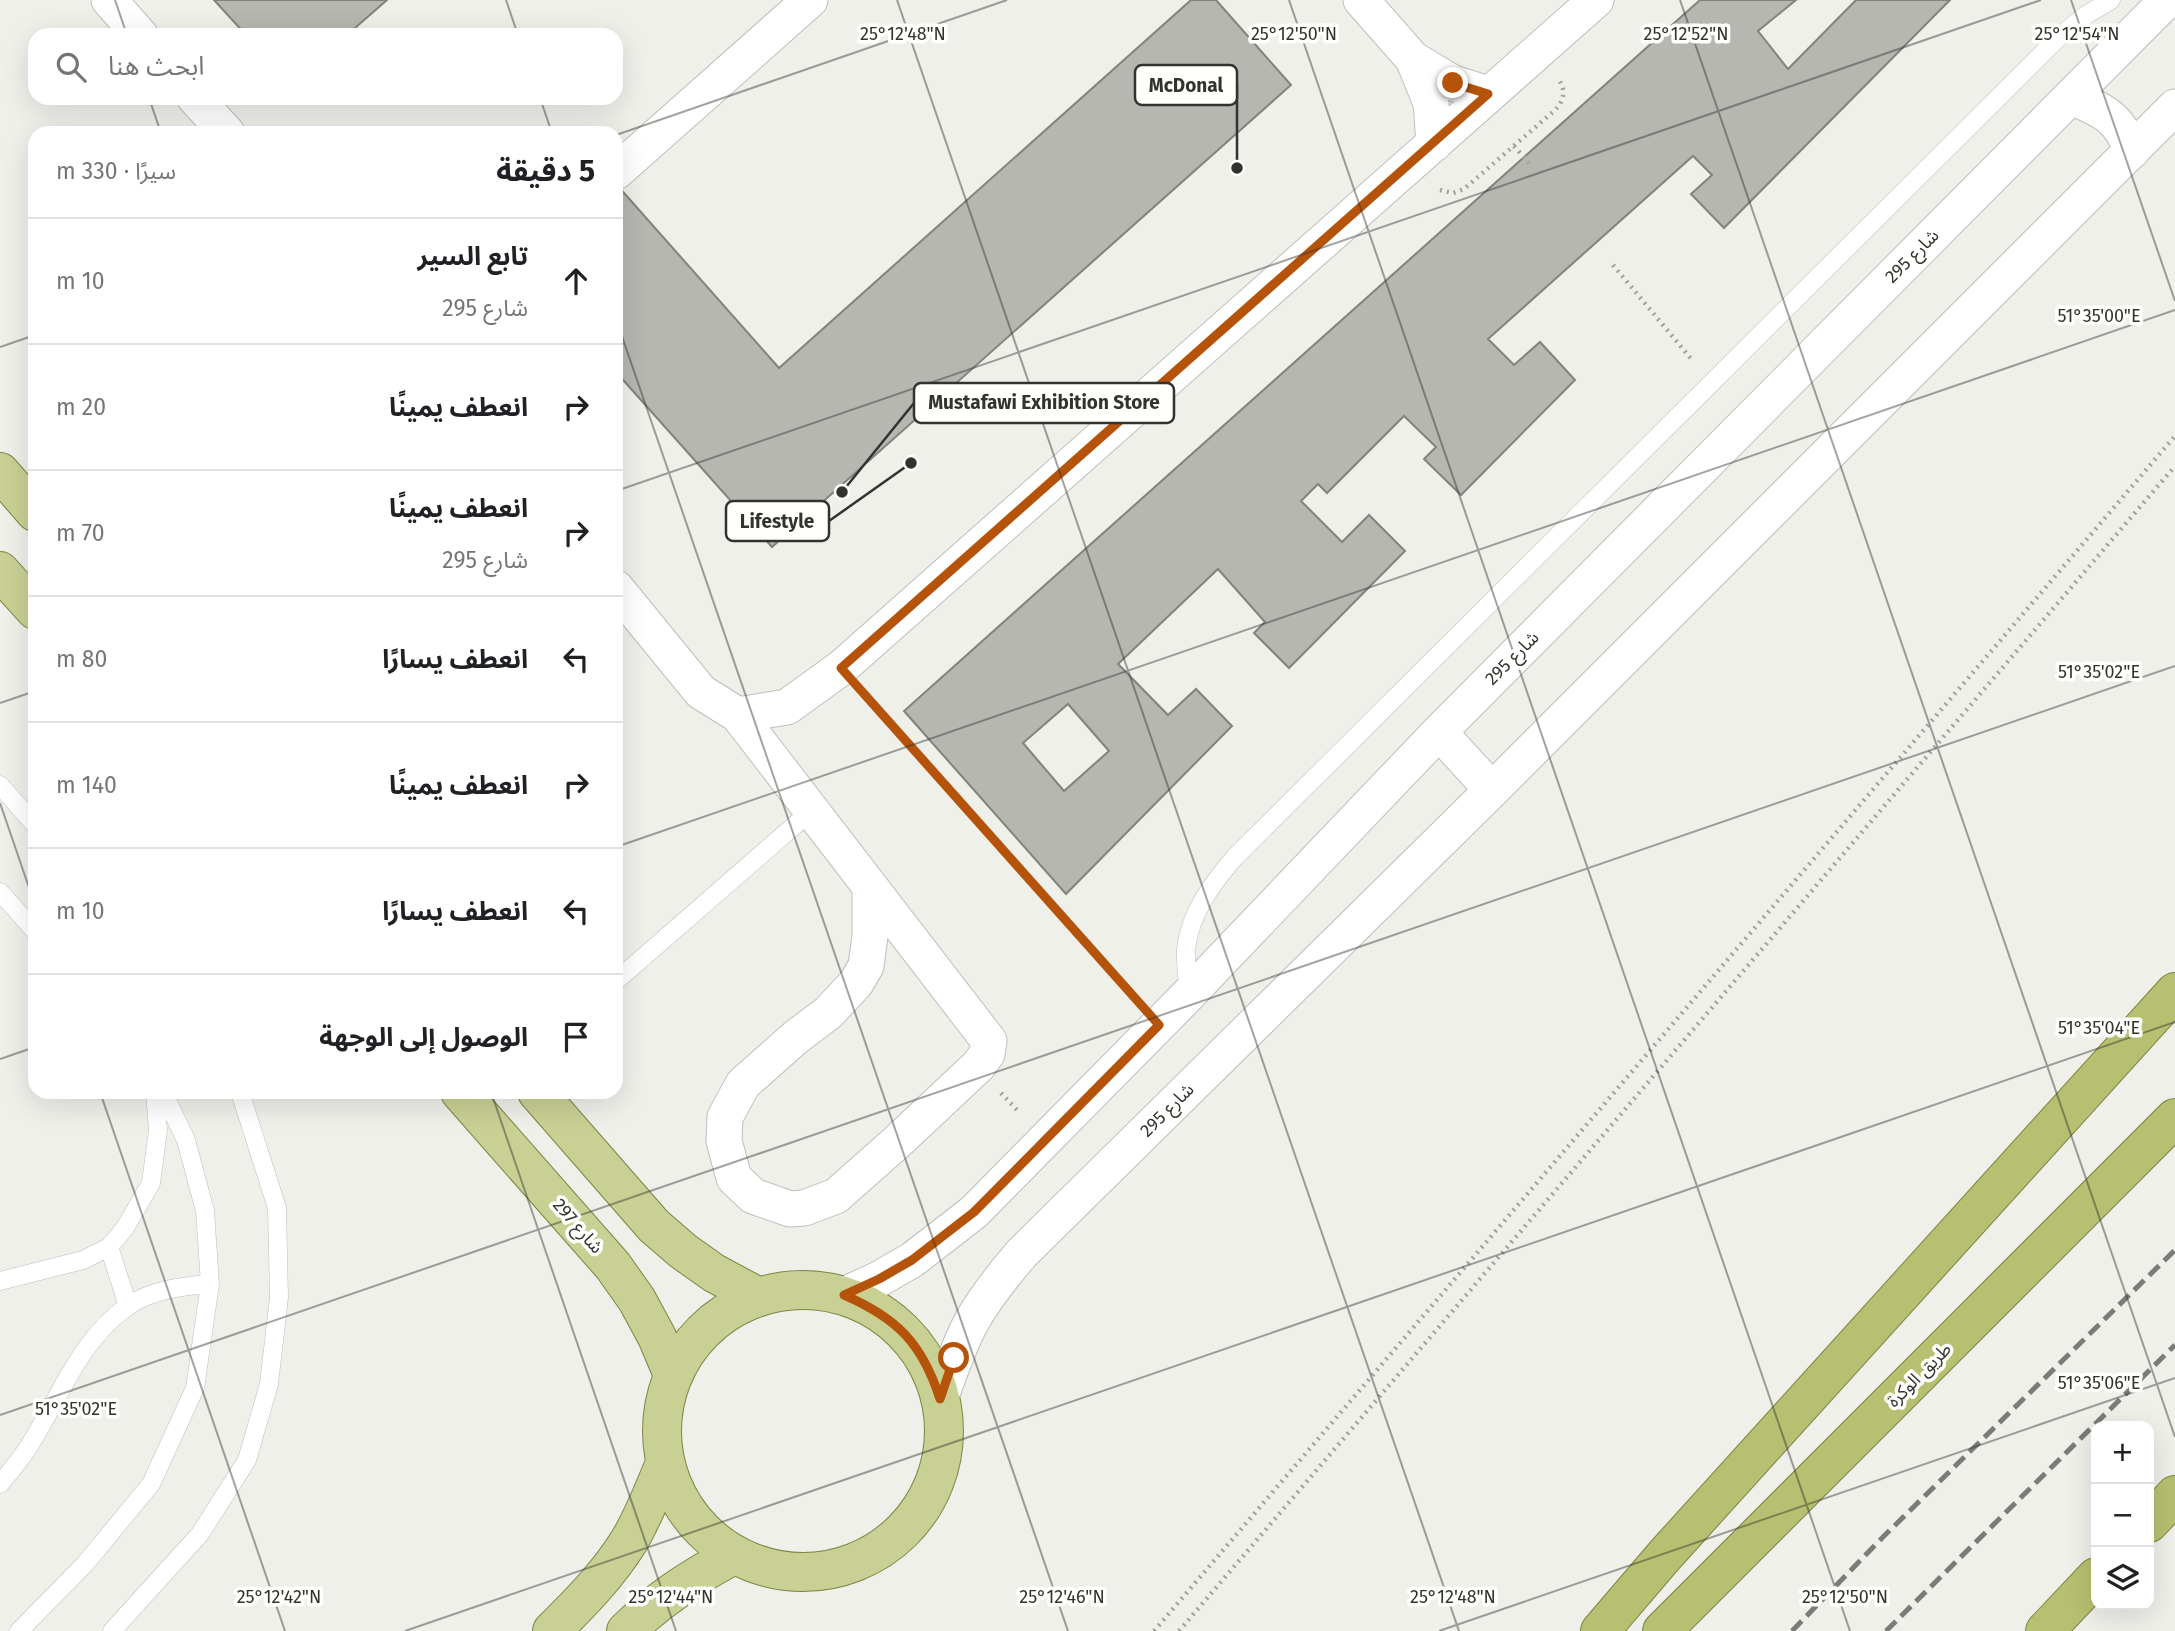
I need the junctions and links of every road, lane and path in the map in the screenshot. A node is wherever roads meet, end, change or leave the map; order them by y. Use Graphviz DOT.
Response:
graph roads {
  1 [pos="108,0"];
  2 [pos="810,0"];
  3 [pos="1361,0"];
  4 [pos="1596,0"];
  5 [pos="2111,0"];
  6 [pos="2167,0"];
  7 [pos="134,28"];
  8 [pos="1536,53"];
  9 [pos="1413,59"];
  10 [pos="1488,94"];
  11 [pos="2071,97"];
  12 [pos="201,105"];
  13 [pos="2175,107"];
  14 [pos="220,126"];
  15 [pos="1514,146"];
  16 [pos="2132,151"];
  17 [pos="1424,153"];
  18 [pos="1529,163"];
  19 [pos="623,166"];
  20 [pos="1613,265"];
  21 [pos="1711,383"];
  22 [pos="2175,436"];
  23 [pos="2175,466"];
  24 [pos="0,472"];
  25 [pos="28,504"];
  26 [pos="0,571"];
  27 [pos="623,596"];
  28 [pos="28,602"];
  29 [pos="841,668"];
  30 [pos="738,715"];
  31 [pos="1439,732"];
  32 [pos="0,785"];
  33 [pos="1492,790"];
  34 [pos="811,811"];
  35 [pos="28,817"];
  36 [pos="870,888"];
  37 [pos="0,892"];
  38 [pos="28,923"];
  39 [pos="623,975"];
  40 [pos="2175,992"];
  41 [pos="1188,995"];
  42 [pos="1159,1025"];
  43 [pos="978,1066"];
  44 [pos="156,1099"];
  45 [pos="166,1099"];
  46 [pos="242,1099"];
  47 [pos="466,1099"];
  48 [pos="543,1099"];
  49 [pos="2175,1118"];
  50 [pos="1045,1141"];
  51 [pos="109,1247"];
  52 [pos="0,1281"];
  53 [pos="210,1284"];
  54 [pos="844,1295"];
  55 [pos="757,1296"];
  56 [pos="128,1306"];
  57 [pos="673,1375"];
  58 [pos="940,1399"];
  59 [pos="665,1463"];
  60 [pos="0,1485"];
  61 [pos="2175,1495"];
  62 [pos="2154,1518"];
  63 [pos="734,1555"];
  64 [pos="2091,1582"];
  65 [pos="19,1631"];
  66 [pos="112,1631"];
  67 [pos="552,1631"];
  68 [pos="626,1631"];
  69 [pos="1154,1631"];
  70 [pos="1180,1631"];
  71 [pos="1600,1631"];
  72 [pos="1662,1631"];
  73 [pos="2045,1631"];
  1 -- 7 [label="street"];
  2 -- 19 [label="street"];
  3 -- 9 [label="street"];
  4 -- 8 [label="street"];
  5 -- 21 [label="lane"];
  6 -- 11 [label="street, شارع 295"];
  8 -- 10 [label="street"];
  8 -- 15 [label="path"];
  9 -- 10 [label="street"];
  9 -- 17 [label="street"];
  10 -- 17 [label="street"];
  11 -- 16 [label="street"];
  11 -- 31 [label="street, شارع 295"];
  12 -- 14 [label="street"];
  13 -- 16 [label="street, شارع 295"];
  15 -- 17 [label="path"];
  15 -- 18 [label="path"];
  16 -- 33 [label="street, شارع 295"];
  17 -- 29 [label="street"];
  20 -- 21 [label="path"];
  21 -- 41 [label="lane"];
  22 -- 69 [label="path"];
  23 -- 70 [label="path"];
  24 -- 25 [label="main road"];
  26 -- 28 [label="main road"];
  27 -- 30 [label="street"];
  29 -- 30 [label="street"];
  29 -- 42 [label="path"];
  30 -- 34 [label="street"];
  31 -- 33 [label="street"];
  31 -- 41 [label="street, شارع 295"];
  32 -- 35 [label="lane"];
  33 -- 58 [label="street, شارع 295"];
  34 -- 36 [label="street"];
  34 -- 39 [label="lane"];
  36 -- 43 [label="street"];
  36 -- 43 [label="street"];
  37 -- 38 [label="lane"];
  40 -- 71 [label="highway"];
  41 -- 42 [label="street, شارع 295"];
  42 -- 50 [label="street, شارع 295"];
  43 -- 50 [label="path"];
  44 -- 51 [label="lane"];
  45 -- 53 [label="lane"];
  46 -- 66 [label="lane"];
  47 -- 57 [label="main road, شارع 297"];
  48 -- 55 [label="main road"];
  49 -- 72 [label="highway, طريق الوكرة"];
  50 -- 54 [label="street, شارع 295"];
  51 -- 52 [label="lane"];
  51 -- 56 [label="lane"];
  53 -- 56 [label="lane"];
  53 -- 65 [label="lane"];
  54 -- 55 [label="main road"];
  54 -- 58 [label="main road"];
  55 -- 57 [label="main road"];
  56 -- 60 [label="lane"];
  57 -- 59 [label="main road"];
  58 -- 63 [label="main road"];
  59 -- 63 [label="main road"];
  59 -- 67 [label="main road"];
  61 -- 62 [label="highway"];
  63 -- 68 [label="main road"];
  64 -- 73 [label="highway"];
}
